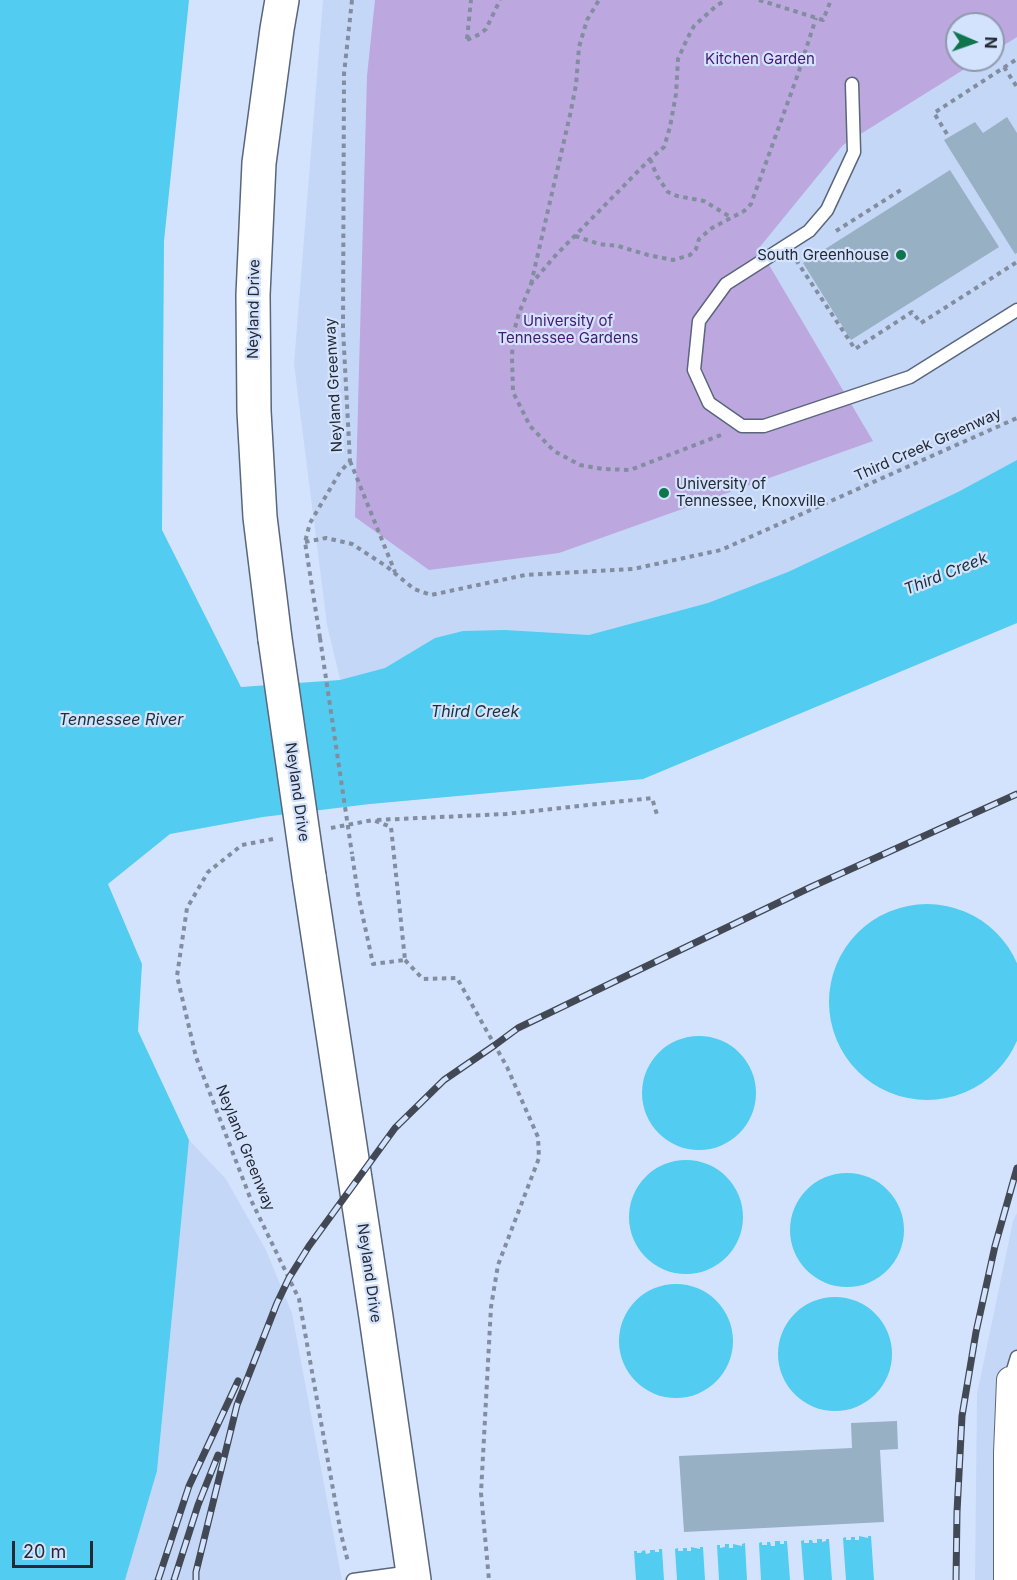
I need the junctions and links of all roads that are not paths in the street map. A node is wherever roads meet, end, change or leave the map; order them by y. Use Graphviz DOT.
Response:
graph roads {
  1 [pos="282,0"];
  2 [pos="852,84"];
  3 [pos="1017,310"];
  4 [pos="1014,1368"];
  5 [pos="351,1574"];
  6 [pos="413,1576"];
  7 [pos="1007,1580"];
  1 -- 6 [label="main road, Neyland Drive, bridge"];
  2 -- 3 [label="lane"];
  4 -- 7 [label="street"];
  5 -- 6 [label="lane"];
}
